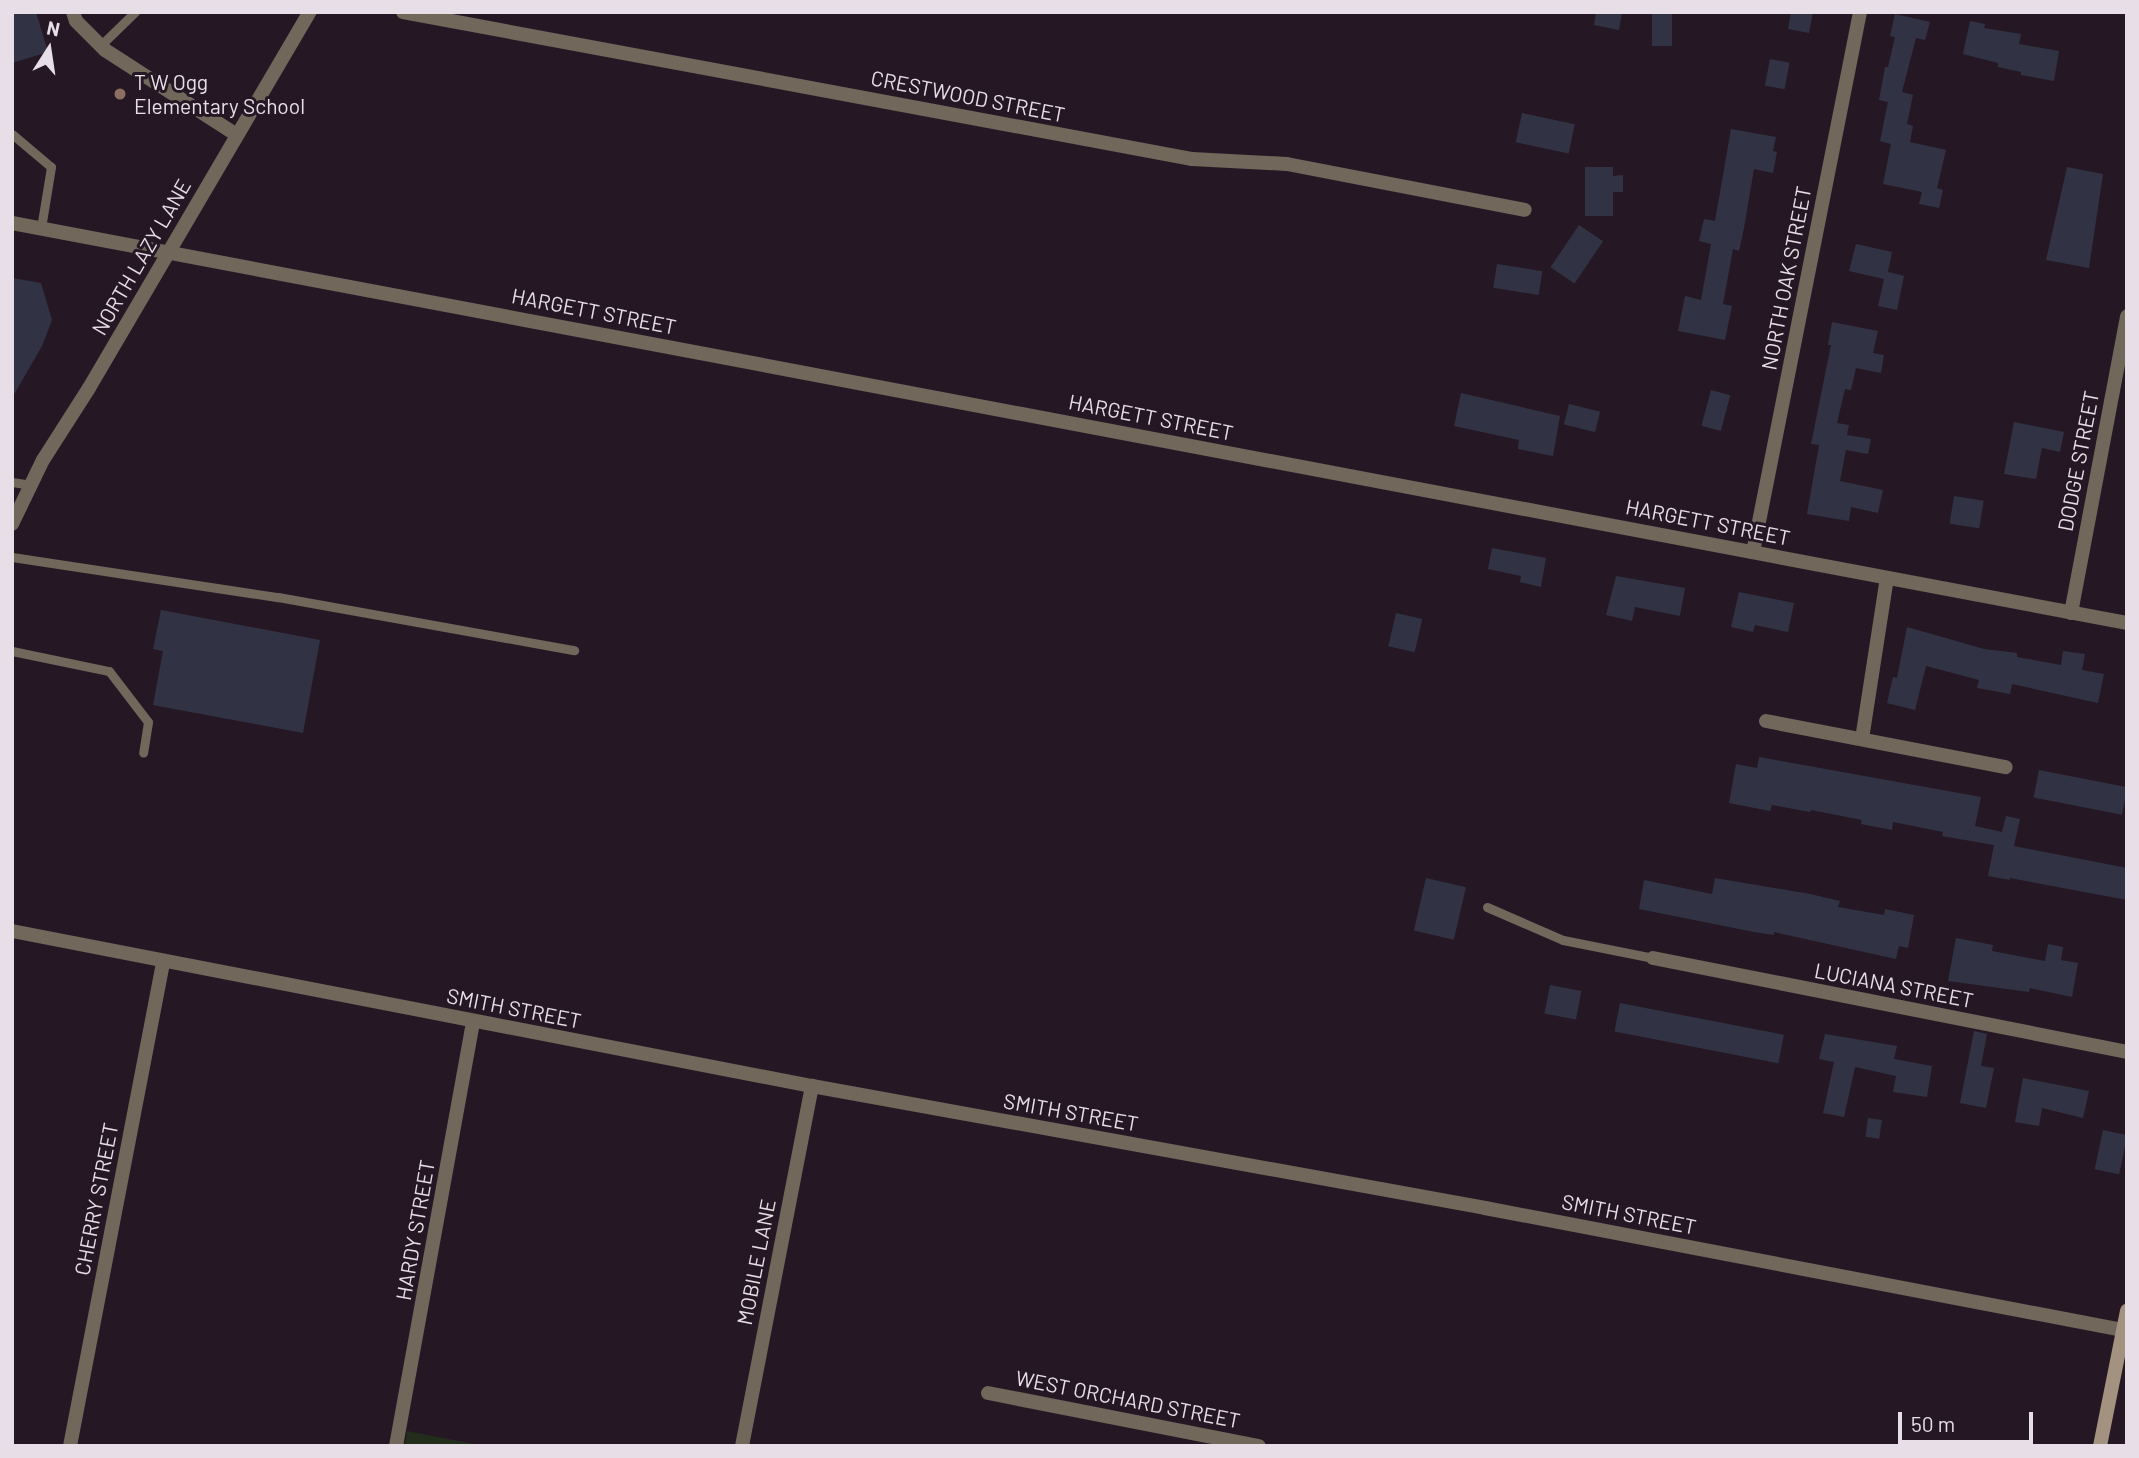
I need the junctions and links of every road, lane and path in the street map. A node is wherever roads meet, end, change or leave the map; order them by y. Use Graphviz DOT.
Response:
graph roads {
  1 [pos="73,12"];
  2 [pos="310,12"];
  3 [pos="403,12"];
  4 [pos="1860,12"];
  5 [pos="132,13"];
  6 [pos="100,46"];
  7 [pos="12,134"];
  8 [pos="237,135"];
  9 [pos="1525,210"];
  10 [pos="12,223"];
  11 [pos="41,228"];
  12 [pos="167,252"];
  13 [pos="2127,316"];
  14 [pos="12,482"];
  15 [pos="30,485"];
  16 [pos="12,524"];
  17 [pos="1754,552"];
  18 [pos="12,557"];
  19 [pos="1887,578"];
  20 [pos="2071,613"];
  21 [pos="2127,623"];
  22 [pos="574,650"];
  23 [pos="12,651"];
  24 [pos="1766,721"];
  25 [pos="1861,739"];
  26 [pos="143,753"];
  27 [pos="2006,767"];
  28 [pos="1487,907"];
  29 [pos="12,931"];
  30 [pos="1653,958"];
  31 [pos="163,961"];
  32 [pos="473,1022"];
  33 [pos="2127,1052"];
  34 [pos="812,1086"];
  35 [pos="2127,1311"];
  36 [pos="2123,1330"];
  37 [pos="988,1393"];
  38 [pos="70,1446"];
  39 [pos="396,1446"];
  40 [pos="742,1446"];
  41 [pos="1259,1446"];
  42 [pos="2100,1446"];
  1 -- 6 [label="street"];
  2 -- 8 [label="street, NORTH LAZY LANE"];
  3 -- 9 [label="street, CRESTWOOD STREET"];
  4 -- 17 [label="street, NORTH OAK STREET"];
  5 -- 6 [label="lane"];
  6 -- 8 [label="street"];
  7 -- 11 [label="lane"];
  8 -- 12 [label="street, NORTH LAZY LANE"];
  10 -- 11 [label="street, HARGETT STREET"];
  11 -- 12 [label="street, HARGETT STREET"];
  12 -- 15 [label="street, NORTH LAZY LANE"];
  12 -- 17 [label="street, HARGETT STREET"];
  13 -- 20 [label="street, DODGE STREET"];
  14 -- 15 [label="lane"];
  15 -- 16 [label="street, NORTH LAZY LANE"];
  17 -- 19 [label="street, HARGETT STREET"];
  18 -- 22 [label="lane"];
  19 -- 20 [label="street, HARGETT STREET"];
  19 -- 25 [label="street"];
  20 -- 21 [label="street, HARGETT STREET"];
  23 -- 26 [label="lane"];
  24 -- 25 [label="street"];
  25 -- 27 [label="street"];
  28 -- 30 [label="lane"];
  29 -- 31 [label="street, SMITH STREET"];
  30 -- 33 [label="street, LUCIANA STREET"];
  31 -- 32 [label="street, SMITH STREET"];
  31 -- 38 [label="street, CHERRY STREET"];
  32 -- 34 [label="street, SMITH STREET"];
  32 -- 39 [label="street, HARDY STREET"];
  34 -- 36 [label="street, SMITH STREET"];
  34 -- 40 [label="street, MOBILE LANE"];
  35 -- 36 [label="main road"];
  36 -- 42 [label="main road"];
  37 -- 41 [label="street, WEST ORCHARD STREET"];
}
